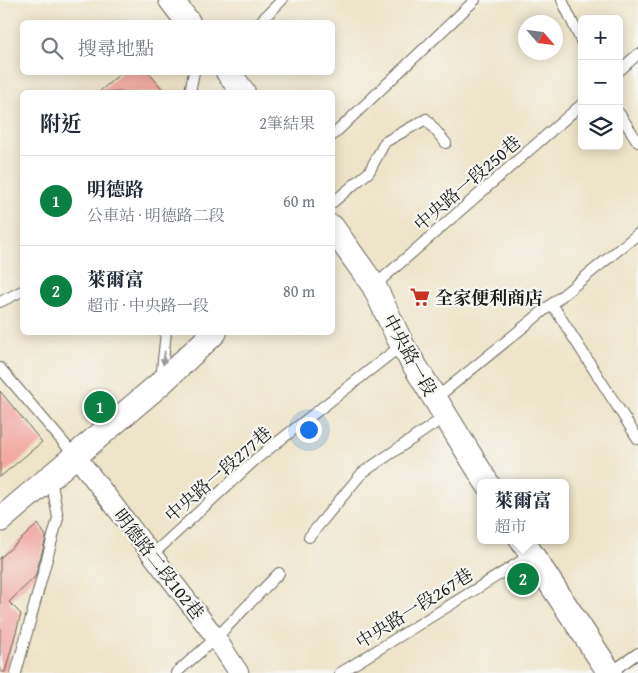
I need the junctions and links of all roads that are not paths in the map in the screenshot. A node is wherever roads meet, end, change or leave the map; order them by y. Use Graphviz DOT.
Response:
graph roads {
  1 [pos="170,0"];
  2 [pos="282,0"];
  3 [pos="475,0"];
  4 [pos="562,0"];
  5 [pos="186,20"];
  6 [pos="262,20"];
  7 [pos="578,34"];
  8 [pos="638,54"];
  9 [pos="623,67"];
  10 [pos="193,75"];
  11 [pos="230,75"];
  12 [pos="190,90"];
  13 [pos="241,90"];
  14 [pos="581,105"];
  15 [pos="623,120"];
  16 [pos="335,133"];
  17 [pos="638,142"];
  18 [pos="446,143"];
  19 [pos="335,200"];
  20 [pos="335,232"];
  21 [pos="638,234"];
  22 [pos="374,286"];
  23 [pos="20,292"];
  24 [pos="0,302"];
  25 [pos="552,304"];
  26 [pos="166,335"];
  27 [pos="212,335"];
  28 [pos="402,345"];
  29 [pos="0,368"];
  30 [pos="161,383"];
  31 [pos="440,407"];
  32 [pos="638,438"];
  33 [pos="76,456"];
  34 [pos="50,477"];
  35 [pos="485,479"];
  36 [pos="0,520"];
  37 [pos="309,537"];
  38 [pos="527,547"];
  39 [pos="152,555"];
  40 [pos="279,573"];
  41 [pos="216,638"];
  42 [pos="638,653"];
  43 [pos="16,673"];
  44 [pos="176,673"];
  45 [pos="239,673"];
  46 [pos="340,673"];
  47 [pos="610,673"];
  1 -- 5 [label="street"];
  2 -- 6 [label="lane"];
  3 -- 16 [label="lane"];
  4 -- 7 [label="lane"];
  8 -- 9 [label="lane"];
  10 -- 12 [label="lane"];
  11 -- 13 [label="street"];
  14 -- 22 [label="lane, 中央路一段250巷"];
  15 -- 17 [label="lane"];
  18 -- 19 [label="lane"];
  20 -- 22 [label="street, 中央路一段"];
  21 -- 25 [label="lane"];
  22 -- 28 [label="street, 中央路一段"];
  23 -- 24 [label="lane"];
  25 -- 31 [label="lane"];
  25 -- 32 [label="lane"];
  26 -- 30 [label="lane, one-way"];
  27 -- 30 [label="street"];
  28 -- 31 [label="street, 中央路一段"];
  28 -- 39 [label="lane, 中央路一段277巷"];
  29 -- 33 [label="lane"];
  30 -- 33 [label="street"];
  31 -- 35 [label="street, 中央路一段"];
  31 -- 37 [label="lane"];
  33 -- 34 [label="street"];
  33 -- 39 [label="street, 明德路二段102巷"];
  34 -- 36 [label="street"];
  34 -- 43 [label="lane"];
  38 -- 46 [label="lane, 中央路一段267巷"];
  38 -- 47 [label="street"];
  39 -- 41 [label="street, 明德路二段102巷"];
  40 -- 41 [label="lane"];
  41 -- 44 [label="lane"];
  41 -- 45 [label="street, 明德路二段102巷"];
  42 -- 47 [label="lane"];
}
